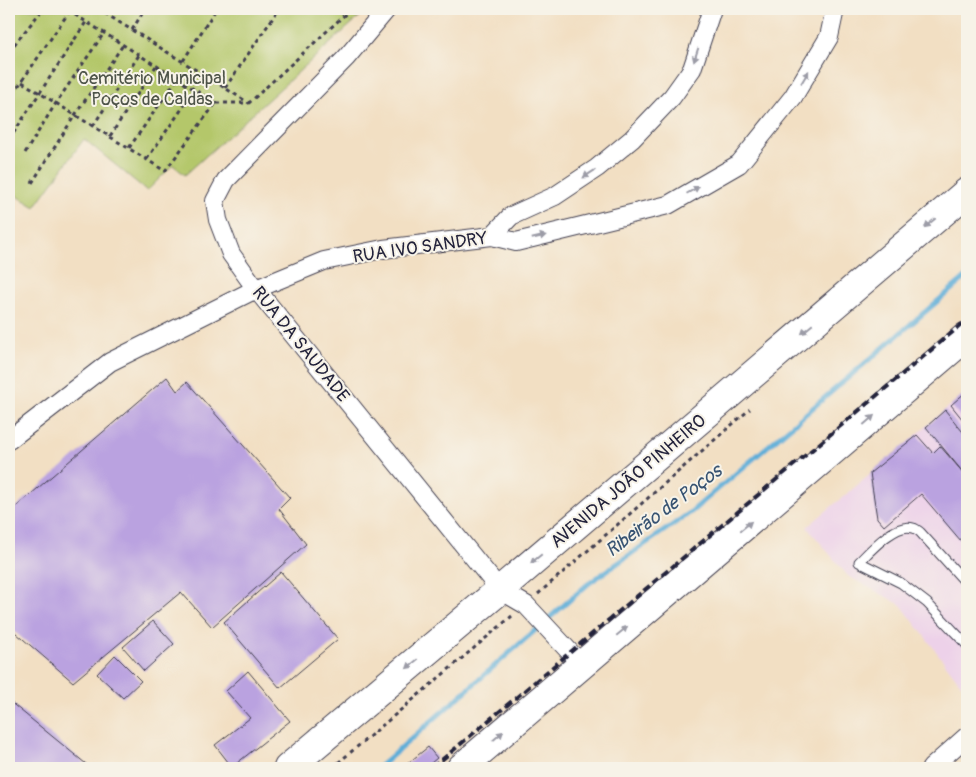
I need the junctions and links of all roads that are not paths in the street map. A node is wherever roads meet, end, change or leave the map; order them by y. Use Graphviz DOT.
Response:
graph roads {
  1 [pos="387,9"];
  2 [pos="712,9"];
  3 [pos="835,9"];
  4 [pos="967,192"];
  5 [pos="492,236"];
  6 [pos="256,289"];
  7 [pos="967,336"];
  8 [pos="9,440"];
  9 [pos="967,584"];
  10 [pos="500,590"];
  11 [pos="967,645"];
  12 [pos="582,665"];
  13 [pos="967,736"];
  14 [pos="288,768"];
  15 [pos="461,768"];
  16 [pos="931,768"];
  1 -- 6 [label="street, RUA DA SAUDADE"];
  2 -- 5 [label="street, one-way"];
  5 -- 3 [label="street, RUA IVO SANDRY, one-way"];
  4 -- 10 [label="main road, AVENIDA JOÃO PINHEIRO, one-way"];
  5 -- 6 [label="street, RUA IVO SANDRY"];
  6 -- 8 [label="street, RUA IVO SANDRY"];
  6 -- 10 [label="street, RUA DA SAUDADE"];
  12 -- 7 [label="main road, one-way"];
  9 -- 11 [label="lane"];
  10 -- 12 [label="street, RUA DA SAUDADE"];
  10 -- 14 [label="main road, AVENIDA JOÃO PINHEIRO, one-way"];
  15 -- 12 [label="main road, one-way"];
  13 -- 16 [label="street"];
}
